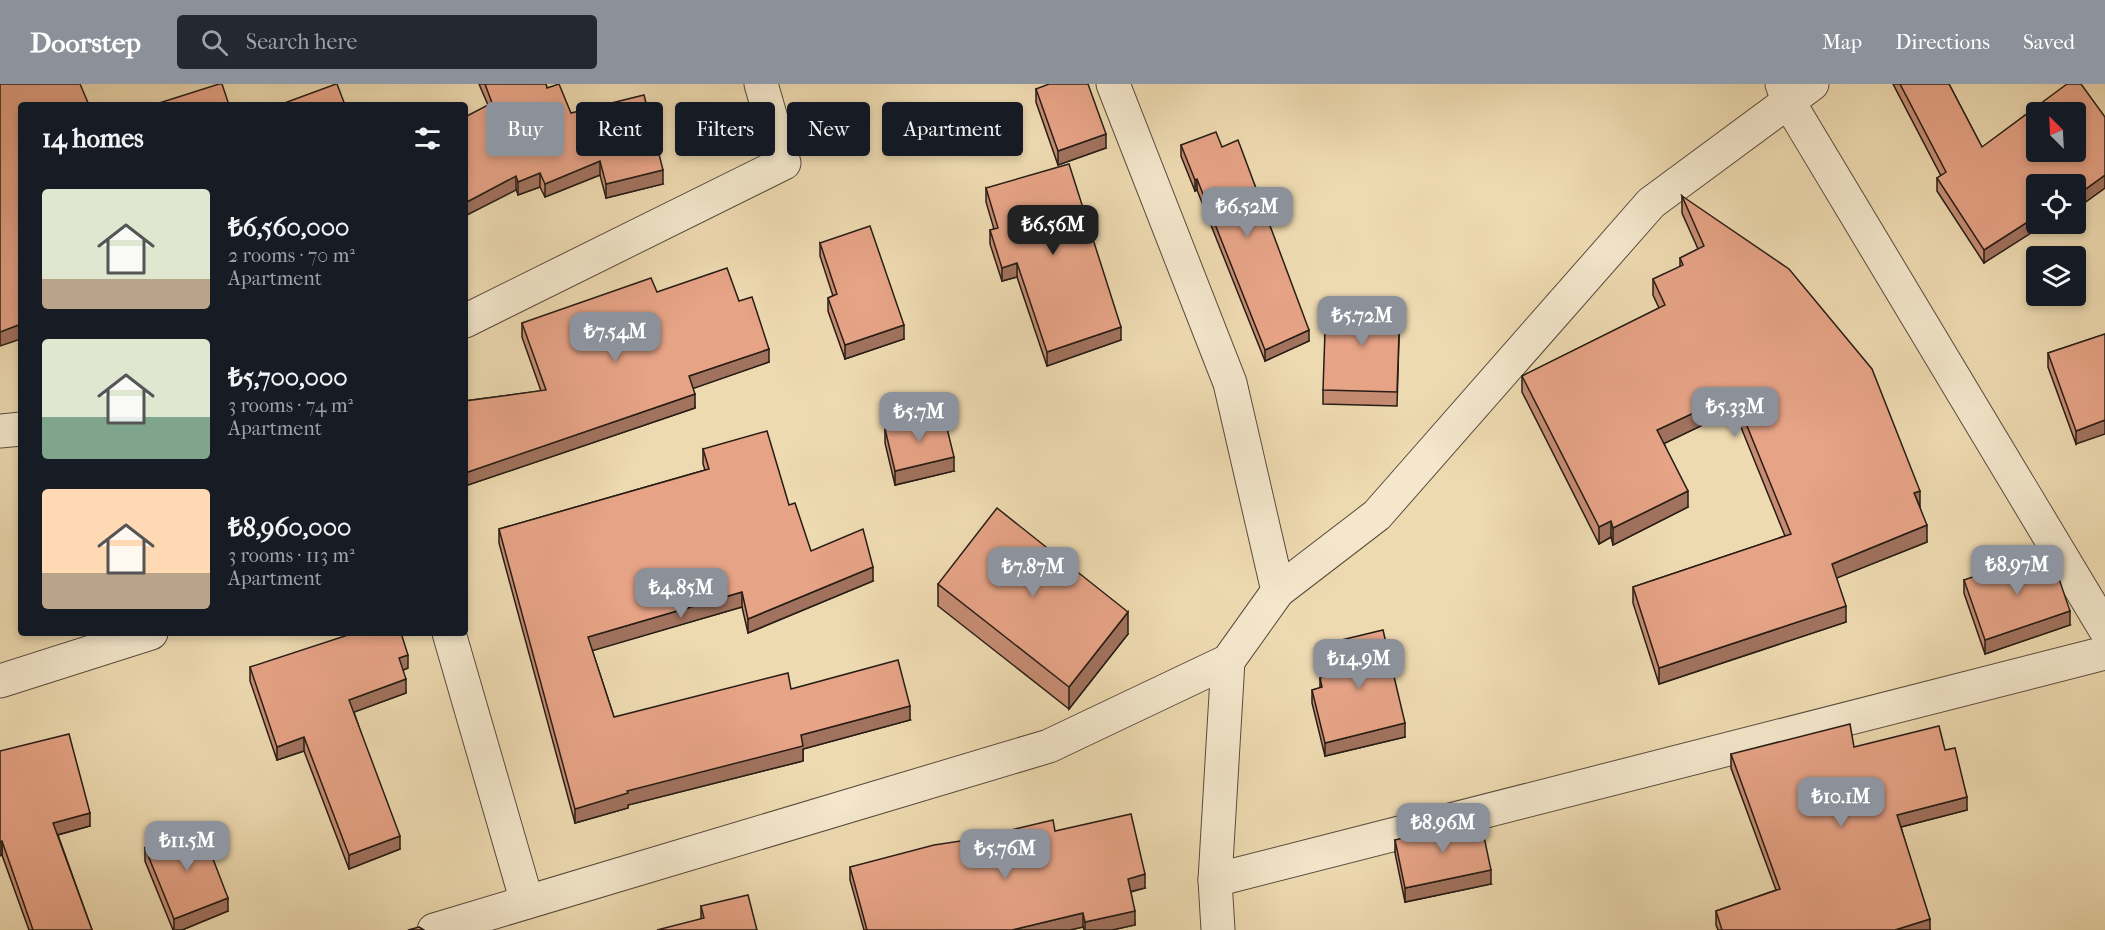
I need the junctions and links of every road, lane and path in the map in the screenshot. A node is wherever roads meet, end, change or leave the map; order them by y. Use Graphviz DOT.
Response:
graph roads {
  1 [pos="761,84"];
  2 [pos="1113,84"];
  3 [pos="1794,90"];
  4 [pos="468,320"];
  5 [pos="18,429"];
  6 [pos="0,431"];
  7 [pos="1278,591"];
  8 [pos="2105,629"];
  9 [pos="142,636"];
  10 [pos="450,636"];
  11 [pos="2105,653"];
  12 [pos="1228,661"];
  13 [pos="0,681"];
  14 [pos="1215,880"];
  15 [pos="527,902"];
  16 [pos="474,924"];
  17 [pos="434,930"];
  18 [pos="1218,930"];
  1 -- 4 [label="street"];
  2 -- 7 [label="street"];
  3 -- 7 [label="street"];
  3 -- 8 [label="street"];
  5 -- 6 [label="street"];
  7 -- 12 [label="street"];
  9 -- 13 [label="street"];
  10 -- 15 [label="street"];
  11 -- 14 [label="street"];
  12 -- 14 [label="street"];
  12 -- 15 [label="street"];
  14 -- 18 [label="street"];
  15 -- 16 [label="street"];
  16 -- 17 [label="street"];
}
